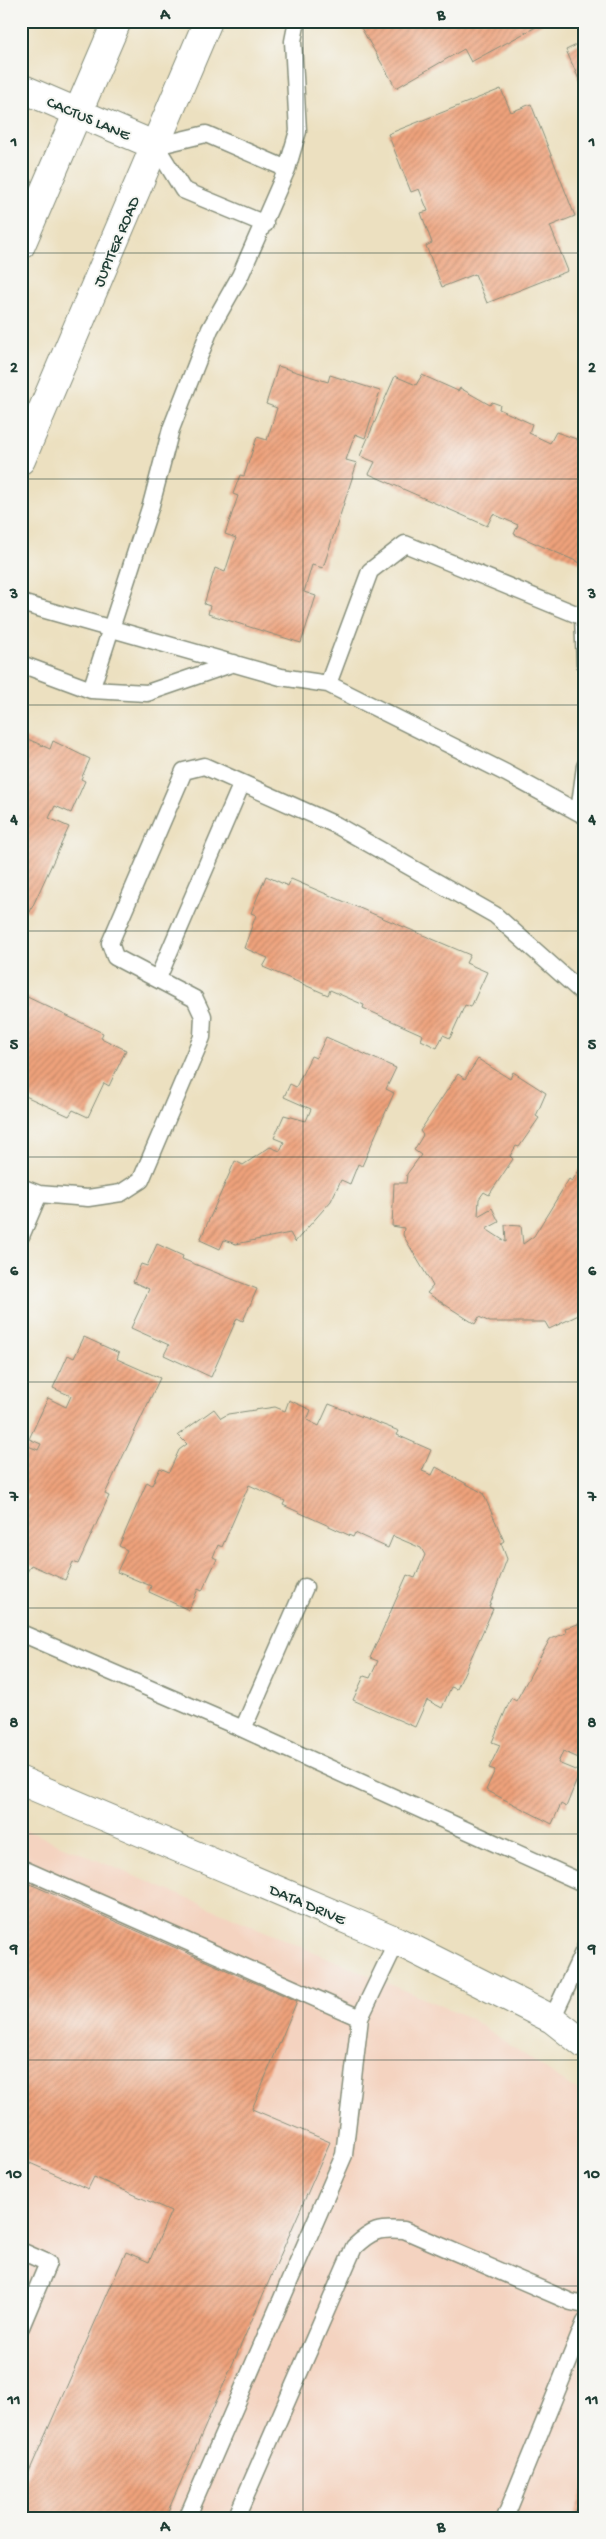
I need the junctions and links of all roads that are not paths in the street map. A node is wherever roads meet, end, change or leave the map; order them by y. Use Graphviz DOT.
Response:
graph roads {
  1 [pos="117,21"];
  2 [pos="208,21"];
  3 [pos="297,21"];
  4 [pos="21,88"];
  5 [pos="77,112"];
  6 [pos="156,146"];
  7 [pos="287,170"];
  8 [pos="264,224"];
  9 [pos="21,245"];
  10 [pos="21,460"];
  11 [pos="21,603"];
  12 [pos="109,629"];
  13 [pos="234,663"];
  14 [pos="21,664"];
  15 [pos="585,664"];
  16 [pos="328,684"];
  17 [pos="90,690"];
  18 [pos="585,766"];
  19 [pos="242,783"];
  20 [pos="582,814"];
  21 [pos="158,978"];
  22 [pos="585,995"];
  23 [pos="21,1187"];
  24 [pos="39,1194"];
  25 [pos="21,1236"];
  26 [pos="305,1588"];
  27 [pos="21,1633"];
  28 [pos="243,1729"];
  29 [pos="21,1781"];
  30 [pos="21,1868"];
  31 [pos="585,1884"];
  32 [pos="397,1941"];
  33 [pos="585,1948"];
  34 [pos="360,2018"];
  35 [pos="552,2019"];
  36 [pos="585,2045"];
  37 [pos="21,2251"];
  38 [pos="585,2305"];
  39 [pos="585,2322"];
  40 [pos="21,2327"];
  41 [pos="187,2518"];
  42 [pos="236,2518"];
  43 [pos="505,2518"];
  1 -- 5 [label="street"];
  2 -- 6 [label="street, JUPITER ROAD"];
  3 -- 7 [label="lane"];
  4 -- 5 [label="street, CACTUS LANE"];
  5 -- 6 [label="street, CACTUS LANE"];
  5 -- 9 [label="street"];
  6 -- 7 [label="lane"];
  6 -- 8 [label="lane"];
  6 -- 10 [label="street, JUPITER ROAD"];
  7 -- 8 [label="lane"];
  8 -- 12 [label="lane"];
  11 -- 12 [label="lane"];
  12 -- 13 [label="lane"];
  12 -- 17 [label="lane"];
  13 -- 16 [label="lane"];
  13 -- 17 [label="lane"];
  14 -- 17 [label="lane"];
  15 -- 16 [label="lane"];
  16 -- 20 [label="lane"];
  18 -- 20 [label="lane"];
  19 -- 21 [label="lane"];
  19 -- 21 [label="lane"];
  19 -- 22 [label="lane"];
  21 -- 24 [label="lane"];
  23 -- 24 [label="lane"];
  24 -- 25 [label="lane"];
  26 -- 28 [label="lane"];
  27 -- 28 [label="lane"];
  28 -- 31 [label="lane"];
  29 -- 32 [label="street, DATA DRIVE"];
  30 -- 34 [label="lane"];
  32 -- 34 [label="lane"];
  32 -- 35 [label="street, DATA DRIVE"];
  33 -- 35 [label="lane"];
  34 -- 41 [label="lane"];
  35 -- 36 [label="street, DATA DRIVE"];
  37 -- 40 [label="lane"];
  38 -- 42 [label="lane"];
  39 -- 43 [label="lane"];
}
